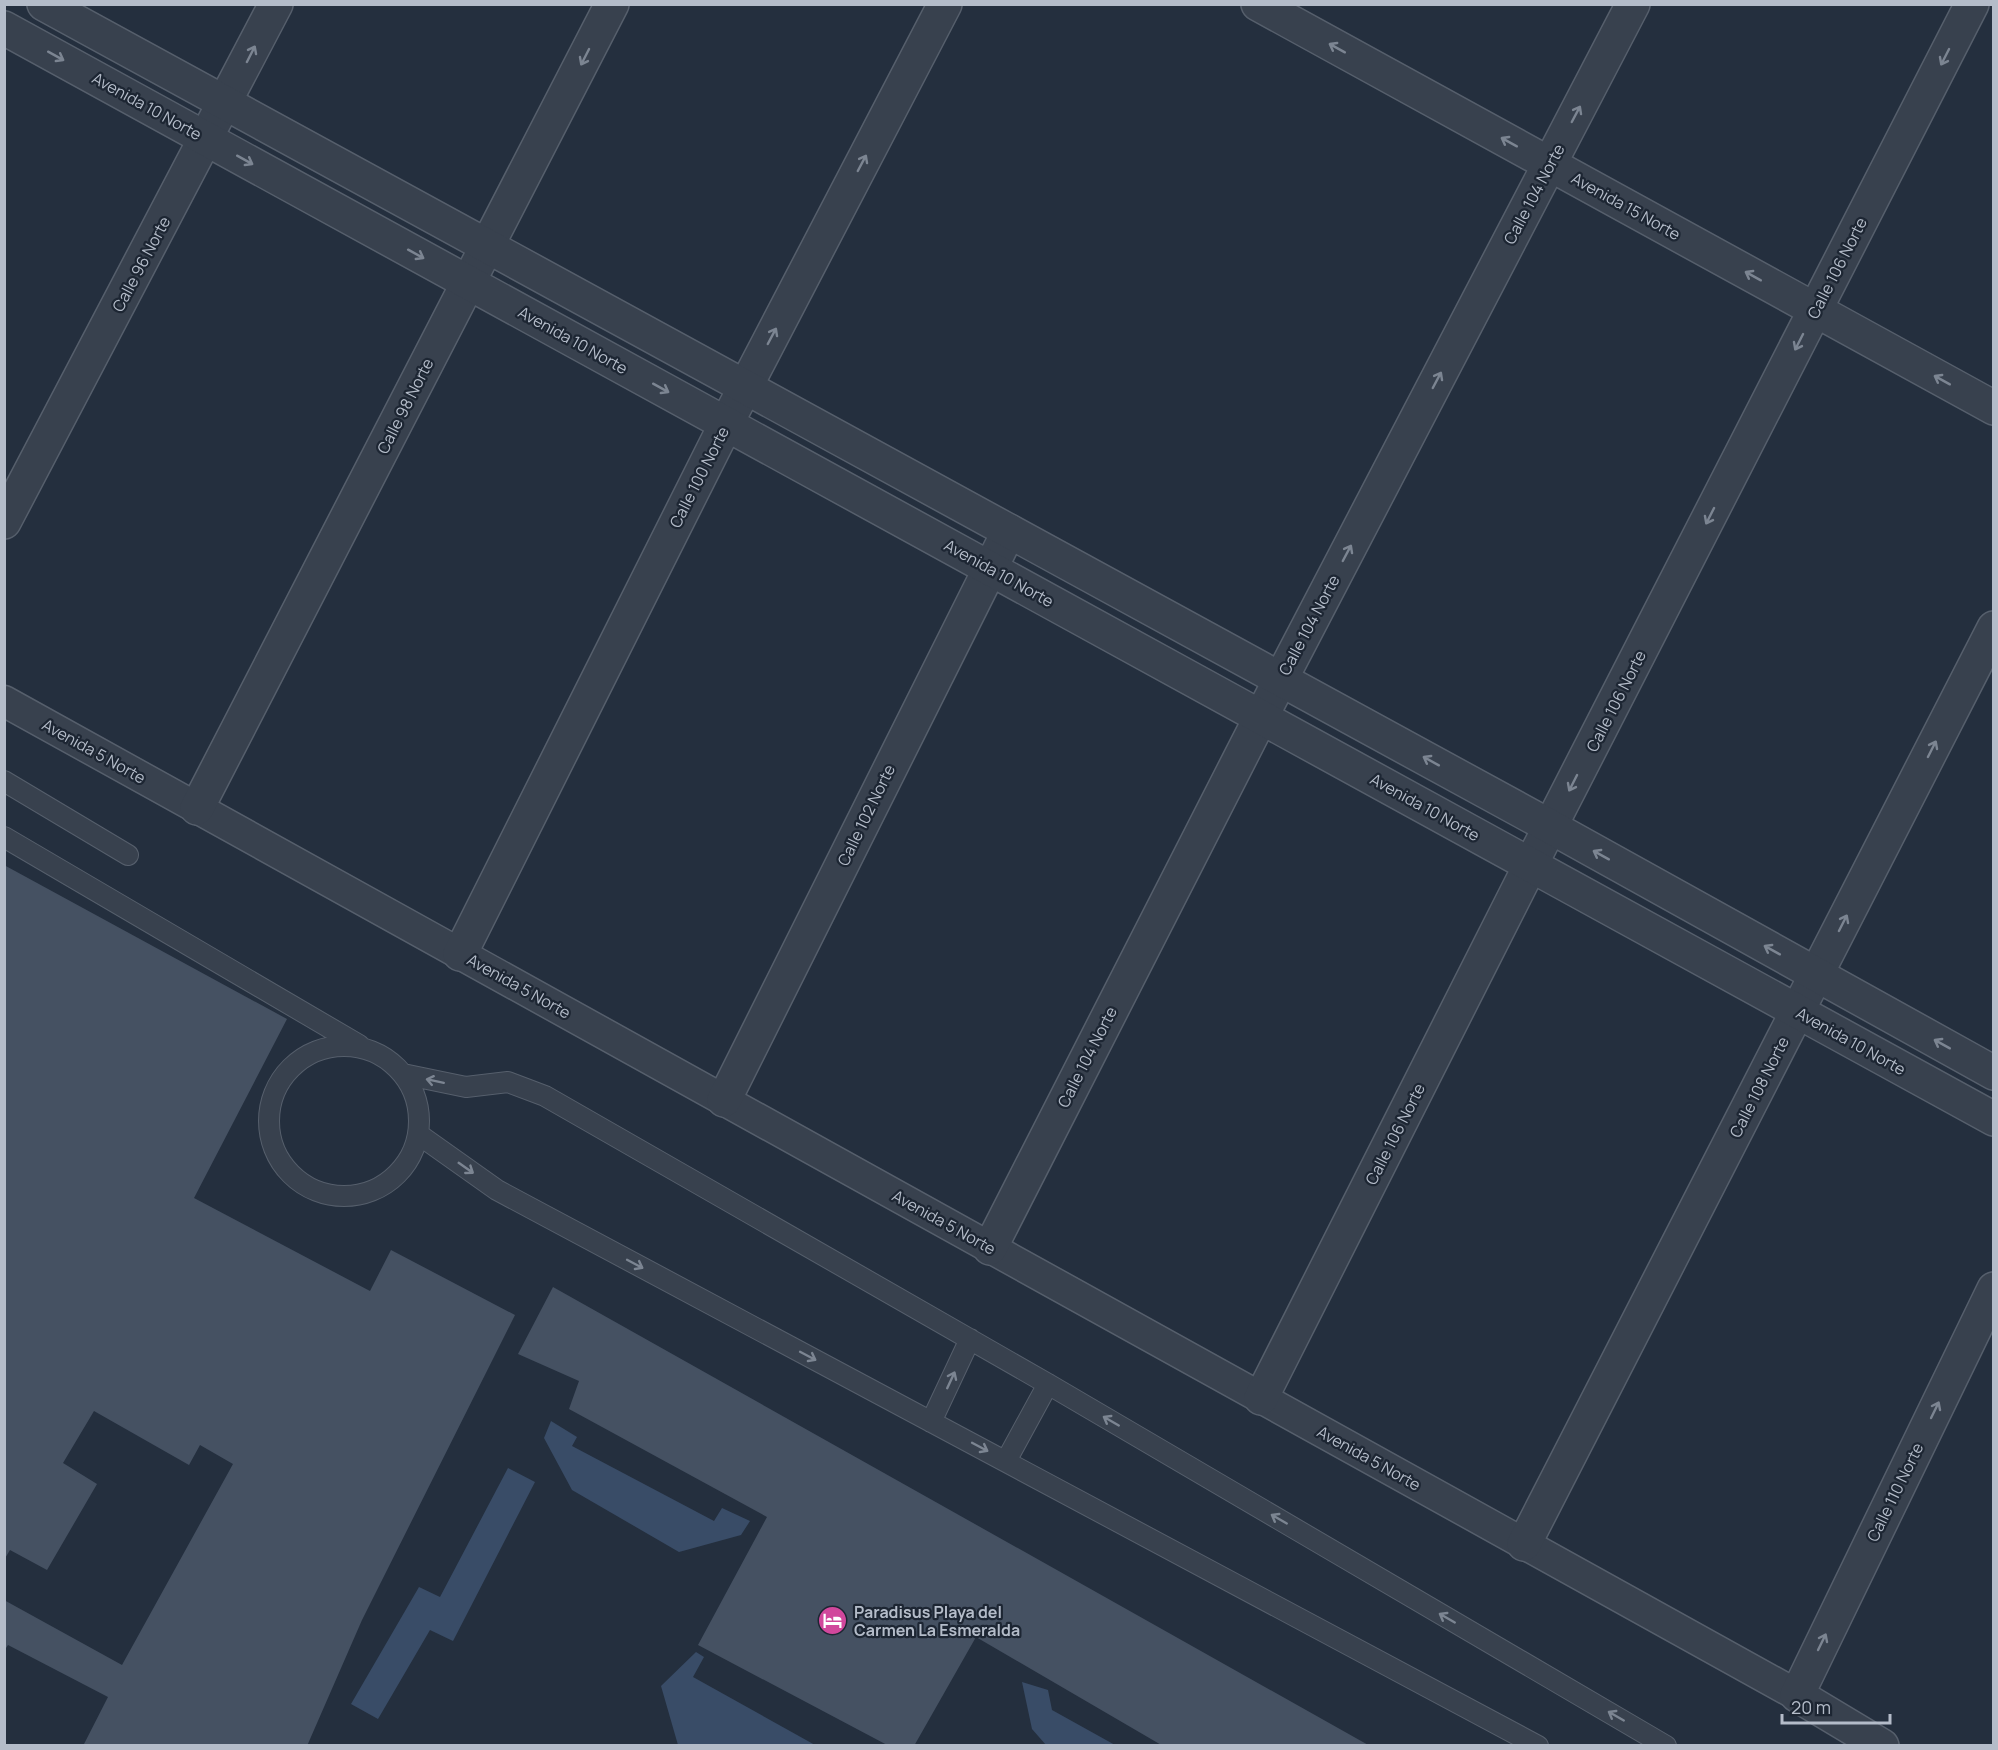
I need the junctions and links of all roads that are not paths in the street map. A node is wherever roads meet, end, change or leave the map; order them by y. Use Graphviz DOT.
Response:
graph roads {
  1 [pos="44,4"];
  2 [pos="276,4"];
  3 [pos="612,4"];
  4 [pos="945,4"];
  5 [pos="1633,4"];
  6 [pos="1972,4"];
  7 [pos="1271,8"];
  8 [pos="4,27"];
  9 [pos="226,103"];
  10 [pos="207,139"];
  11 [pos="1550,164"];
  12 [pos="488,246"];
  13 [pos="469,283"];
  14 [pos="1815,310"];
  15 [pos="745,388"];
  16 [pos="1994,408"];
  17 [pos="726,424"];
  18 [pos="4,522"];
  19 [pos="1009,531"];
  20 [pos="989,568"];
  21 [pos="1994,628"];
  22 [pos="1281,679"];
  23 [pos="4,701"];
  24 [pos="1261,717"];
  25 [pos="4,781"];
  26 [pos="197,808"];
  27 [pos="1551,827"];
  28 [pos="4,837"];
  29 [pos="128,855"];
  30 [pos="1531,864"];
  31 [pos="460,954"];
  32 [pos="1816,975"];
  33 [pos="1798,1011"];
  34 [pos="362,1047"];
  35 [pos="1994,1073"];
  36 [pos="403,1074"];
  37 [pos="724,1100"];
  38 [pos="1994,1119"];
  39 [pos="418,1134"];
  40 [pos="990,1248"];
  41 [pos="1994,1289"];
  42 [pos="970,1339"];
  43 [pos="1048,1384"];
  44 [pos="1261,1398"];
  45 [pos="931,1422"];
  46 [pos="1006,1461"];
  47 [pos="1524,1544"];
  48 [pos="1797,1695"];
  49 [pos="1538,1746"];
  50 [pos="1666,1746"];
  51 [pos="1882,1746"];
  1 -- 9 [label="street"];
  9 -- 2 [label="street, Calle 96 Norte, one-way"];
  3 -- 12 [label="street, Calle 98 Norte, one-way"];
  15 -- 4 [label="street, Calle 100 Norte, one-way"];
  11 -- 5 [label="street, Calle 104 Norte, one-way"];
  6 -- 14 [label="street, Calle 106 Norte, one-way"];
  11 -- 7 [label="street, Avenida 15 Norte, one-way"];
  8 -- 10 [label="street, Avenida 10 Norte, one-way"];
  9 -- 10 [label="street, Calle 96 Norte"];
  9 -- 12 [label="street"];
  10 -- 13 [label="street, Avenida 10 Norte, one-way"];
  10 -- 18 [label="street, Calle 96 Norte"];
  14 -- 11 [label="street, Avenida 15 Norte, one-way"];
  22 -- 11 [label="street, Calle 104 Norte, one-way"];
  12 -- 13 [label="street, Calle 98 Norte"];
  12 -- 15 [label="street"];
  13 -- 17 [label="street, Avenida 10 Norte, one-way"];
  13 -- 26 [label="street, Calle 98 Norte"];
  16 -- 14 [label="street, Avenida 15 Norte, one-way"];
  14 -- 27 [label="street, Calle 106 Norte, one-way"];
  15 -- 17 [label="street, Calle 100 Norte"];
  15 -- 19 [label="street"];
  17 -- 20 [label="street, Avenida 10 Norte"];
  17 -- 31 [label="street, Calle 100 Norte"];
  19 -- 20 [label="street, Calle 102 Norte"];
  19 -- 22 [label="street"];
  20 -- 24 [label="street, Avenida 10 Norte"];
  20 -- 37 [label="street, Calle 102 Norte"];
  32 -- 21 [label="street, Calle 108 Norte, one-way"];
  22 -- 24 [label="street, Calle 104 Norte"];
  27 -- 22 [label="street, one-way"];
  23 -- 26 [label="street, Avenida 5 Norte"];
  24 -- 30 [label="street, Avenida 10 Norte"];
  24 -- 40 [label="street, Calle 104 Norte"];
  25 -- 29 [label="lane"];
  26 -- 31 [label="street, Avenida 5 Norte"];
  27 -- 30 [label="street, Calle 106 Norte"];
  32 -- 27 [label="street, one-way"];
  28 -- 34 [label="lane"];
  30 -- 33 [label="street, Avenida 10 Norte"];
  30 -- 44 [label="street, Calle 106 Norte"];
  31 -- 37 [label="street, Avenida 5 Norte"];
  32 -- 33 [label="street, Calle 108 Norte"];
  35 -- 32 [label="street, one-way"];
  33 -- 38 [label="street, Avenida 10 Norte"];
  33 -- 47 [label="street, Calle 108 Norte"];
  34 -- 36 [label="lane"];
  34 -- 39 [label="lane"];
  36 -- 39 [label="lane"];
  42 -- 36 [label="lane, one-way"];
  37 -- 40 [label="street, Avenida 5 Norte"];
  39 -- 45 [label="lane, one-way"];
  40 -- 44 [label="street, Avenida 5 Norte"];
  48 -- 41 [label="street, Calle 110 Norte, one-way"];
  42 -- 43 [label="lane"];
  45 -- 42 [label="lane, one-way"];
  43 -- 46 [label="lane"];
  50 -- 43 [label="lane, one-way"];
  44 -- 47 [label="street, Avenida 5 Norte"];
  45 -- 46 [label="lane, one-way"];
  46 -- 49 [label="lane"];
  47 -- 48 [label="street, Avenida 5 Norte"];
  48 -- 51 [label="street, Avenida 5 Norte"];
}
